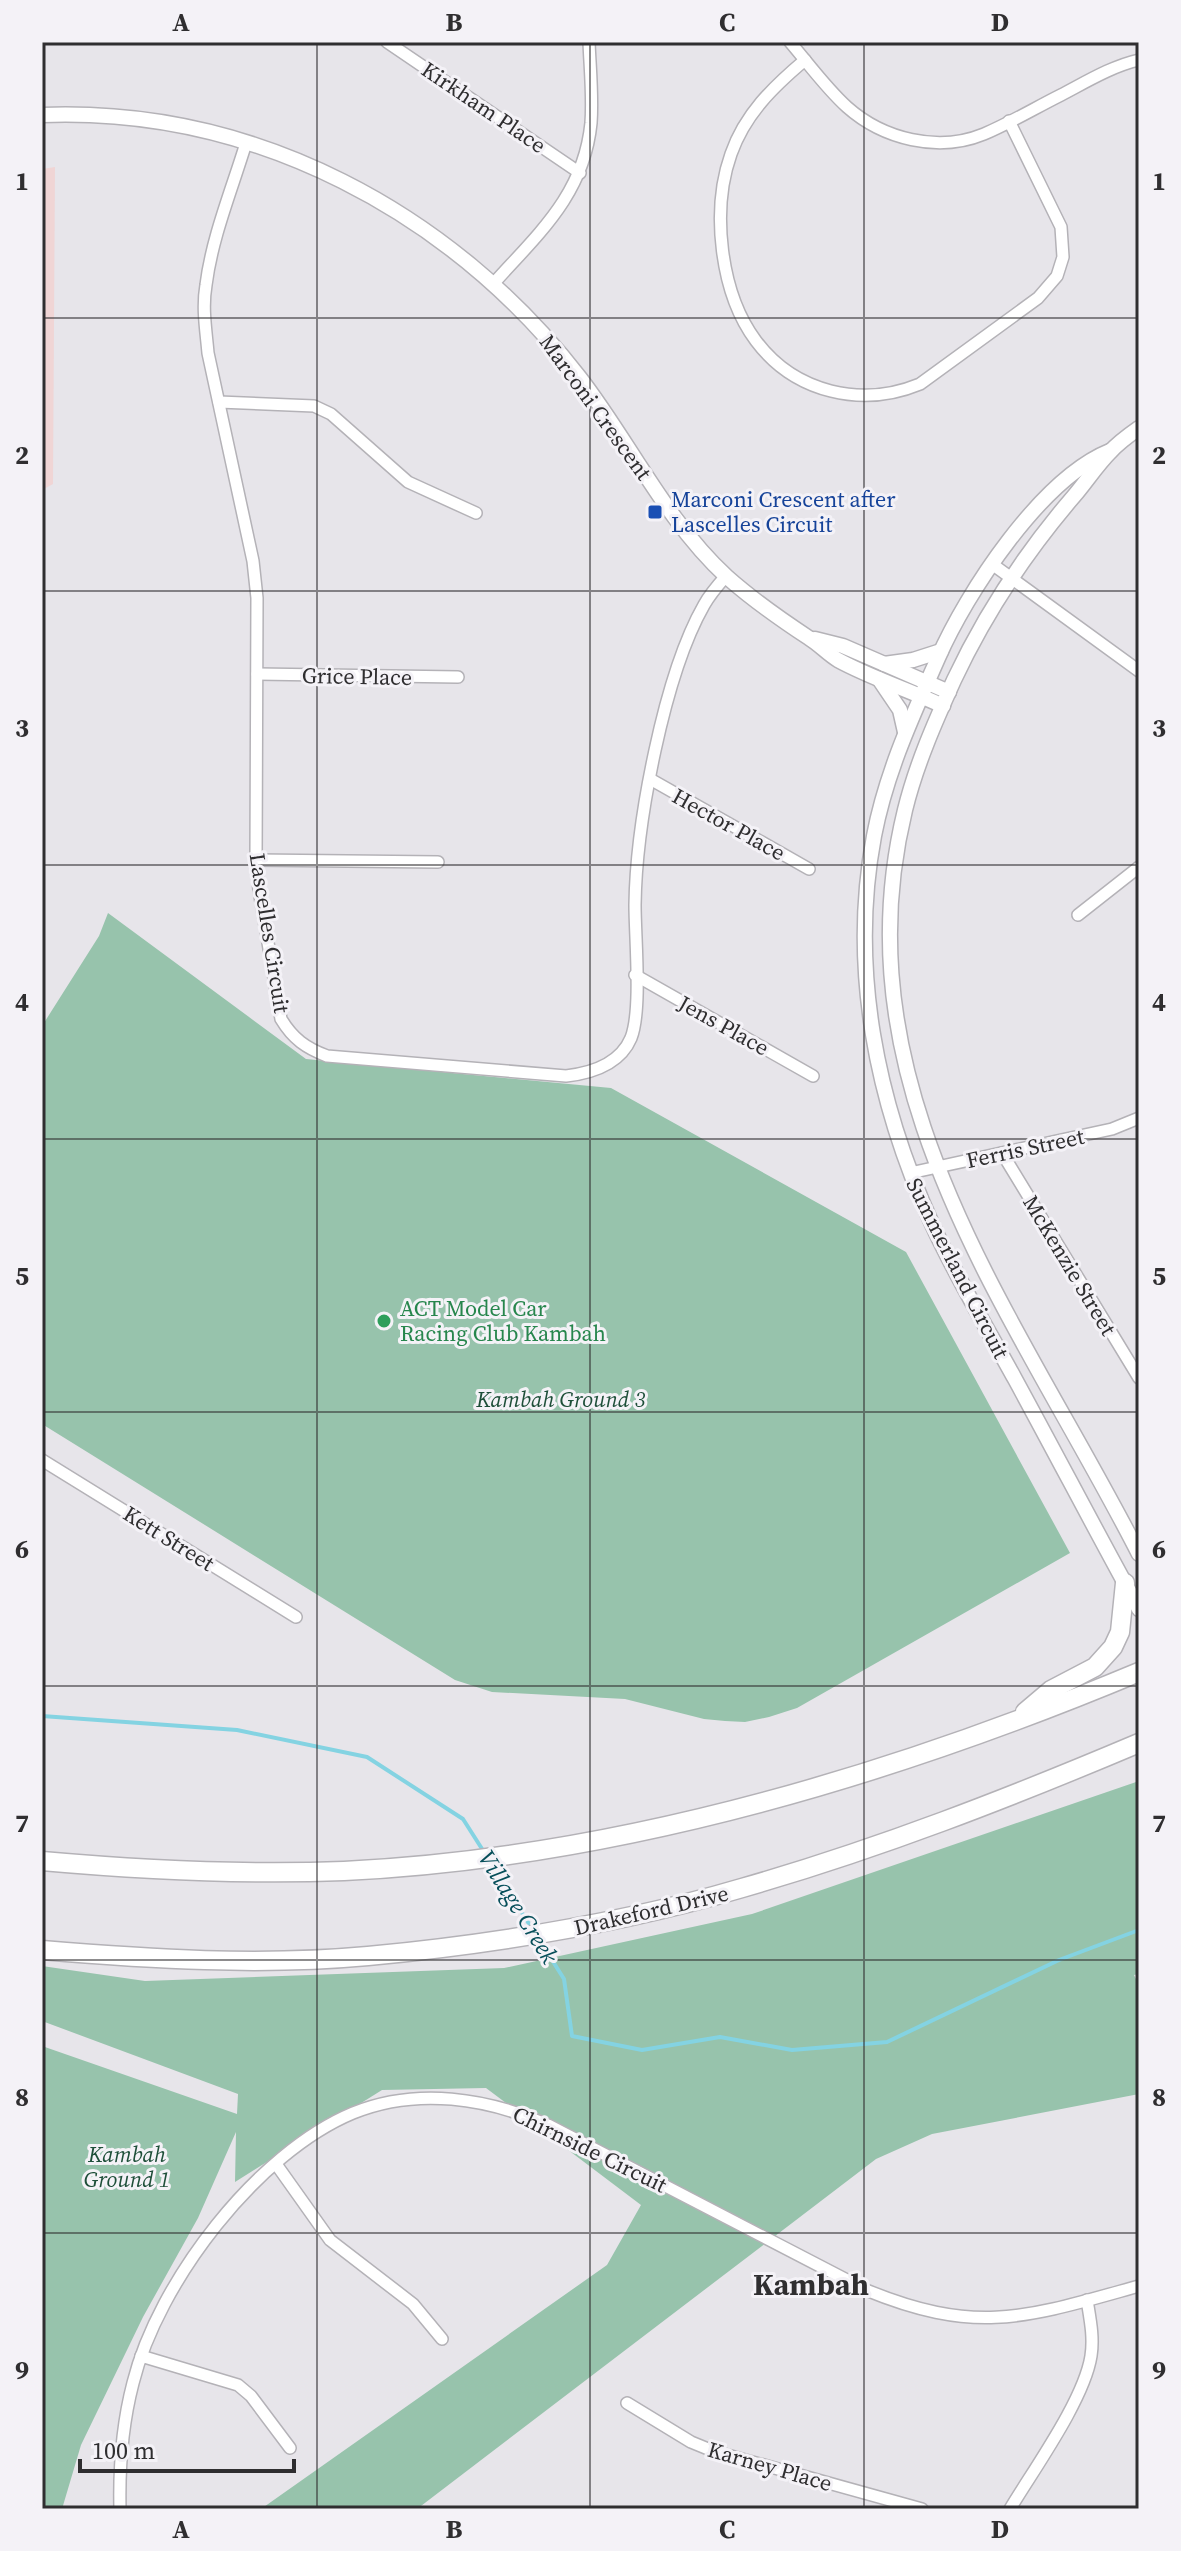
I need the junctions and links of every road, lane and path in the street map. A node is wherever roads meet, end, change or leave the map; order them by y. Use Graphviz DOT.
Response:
graph roads {
  1 [pos="387,42"];
  2 [pos="589,42"];
  3 [pos="790,42"];
  4 [pos="805,60"];
  5 [pos="1139,60"];
  6 [pos="42,115"];
  7 [pos="1009,121"];
  8 [pos="246,143"];
  9 [pos="580,173"];
  10 [pos="494,283"];
  11 [pos="219,402"];
  12 [pos="1139,428"];
  13 [pos="1110,451"];
  14 [pos="476,513"];
  15 [pos="992,564"];
  16 [pos="726,576"];
  17 [pos="1010,577"];
  18 [pos="941,651"];
  19 [pos="880,670"];
  20 [pos="1139,671"];
  21 [pos="257,674"];
  22 [pos="458,677"];
  23 [pos="924,690"];
  24 [pos="946,699"];
  25 [pos="905,732"];
  26 [pos="650,779"];
  27 [pos="256,860"];
  28 [pos="438,862"];
  29 [pos="1139,867"];
  30 [pos="809,869"];
  31 [pos="1078,915"];
  32 [pos="635,975"];
  33 [pos="813,1076"];
  34 [pos="1139,1118"];
  35 [pos="1002,1153"];
  36 [pos="936,1167"];
  37 [pos="910,1173"];
  38 [pos="1139,1378"];
  39 [pos="42,1460"];
  40 [pos="1139,1554"];
  41 [pos="1125,1583"];
  42 [pos="1139,1609"];
  43 [pos="296,1617"];
  44 [pos="1139,1672"];
  45 [pos="1014,1722"];
  46 [pos="1139,1743"];
  47 [pos="1139,1755"];
  48 [pos="1104,1758"];
  49 [pos="42,1861"];
  50 [pos="42,1950"];
  51 [pos="276,2164"];
  52 [pos="1139,2286"];
  53 [pos="1087,2300"];
  54 [pos="442,2339"];
  55 [pos="141,2356"];
  56 [pos="627,2403"];
  57 [pos="290,2448"];
  58 [pos="120,2509"];
  59 [pos="922,2509"];
  60 [pos="1010,2509"];
  1 -- 9 [label="street, Kirkham Place"];
  2 -- 9 [label="street"];
  3 -- 4 [label="street"];
  4 -- 7 [label="street"];
  4 -- 7 [label="street"];
  5 -- 7 [label="street"];
  6 -- 8 [label="street, Marconi Crescent"];
  8 -- 10 [label="street, Marconi Crescent"];
  8 -- 11 [label="street, Lascelles Circuit"];
  9 -- 10 [label="street"];
  10 -- 16 [label="street, Marconi Crescent"];
  11 -- 14 [label="street"];
  11 -- 21 [label="street, Lascelles Circuit"];
  12 -- 13 [label="street, Summerland Circuit"];
  13 -- 15 [label="street, Summerland Circuit"];
  13 -- 17 [label="street, Summerland Circuit"];
  15 -- 17 [label="street"];
  15 -- 18 [label="street, Summerland Circuit"];
  16 -- 19 [label="street, Marconi Crescent"];
  16 -- 26 [label="street, Lascelles Circuit"];
  17 -- 20 [label="street"];
  17 -- 24 [label="street, Summerland Circuit"];
  18 -- 19 [label="street"];
  18 -- 23 [label="street, Summerland Circuit"];
  19 -- 23 [label="street, Marconi Crescent"];
  19 -- 25 [label="street"];
  21 -- 22 [label="street, Grice Place"];
  21 -- 27 [label="street, Lascelles Circuit"];
  23 -- 24 [label="street, Marconi Crescent"];
  23 -- 25 [label="street, Summerland Circuit"];
  24 -- 36 [label="street, Summerland Circuit"];
  25 -- 37 [label="street, Summerland Circuit"];
  26 -- 30 [label="street, Hector Place"];
  26 -- 32 [label="street, Lascelles Circuit"];
  27 -- 28 [label="street"];
  27 -- 32 [label="street, Lascelles Circuit"];
  29 -- 31 [label="street"];
  32 -- 33 [label="street, Jens Place"];
  34 -- 35 [label="street, Ferris Street"];
  35 -- 36 [label="street, Ferris Street"];
  35 -- 38 [label="street, McKenzie Street"];
  36 -- 37 [label="street, Ferris Street"];
  36 -- 40 [label="street, Summerland Circuit"];
  37 -- 41 [label="street, Summerland Circuit"];
  39 -- 43 [label="street, Kett Street"];
  41 -- 42 [label="street, Summerland Circuit"];
  41 -- 45 [label="highway"];
  44 -- 45 [label="highway"];
  45 -- 49 [label="highway"];
  46 -- 48 [label="highway, Drakeford Drive"];
  47 -- 48 [label="highway"];
  48 -- 50 [label="highway, Drakeford Drive"];
  51 -- 53 [label="street, Chirnside Circuit"];
  51 -- 54 [label="street"];
  51 -- 55 [label="street, Chirnside Circuit"];
  52 -- 53 [label="street, Chirnside Circuit"];
  53 -- 60 [label="street"];
  55 -- 57 [label="street"];
  55 -- 58 [label="street, Chirnside Circuit"];
  56 -- 59 [label="street, Karney Place"];
}
